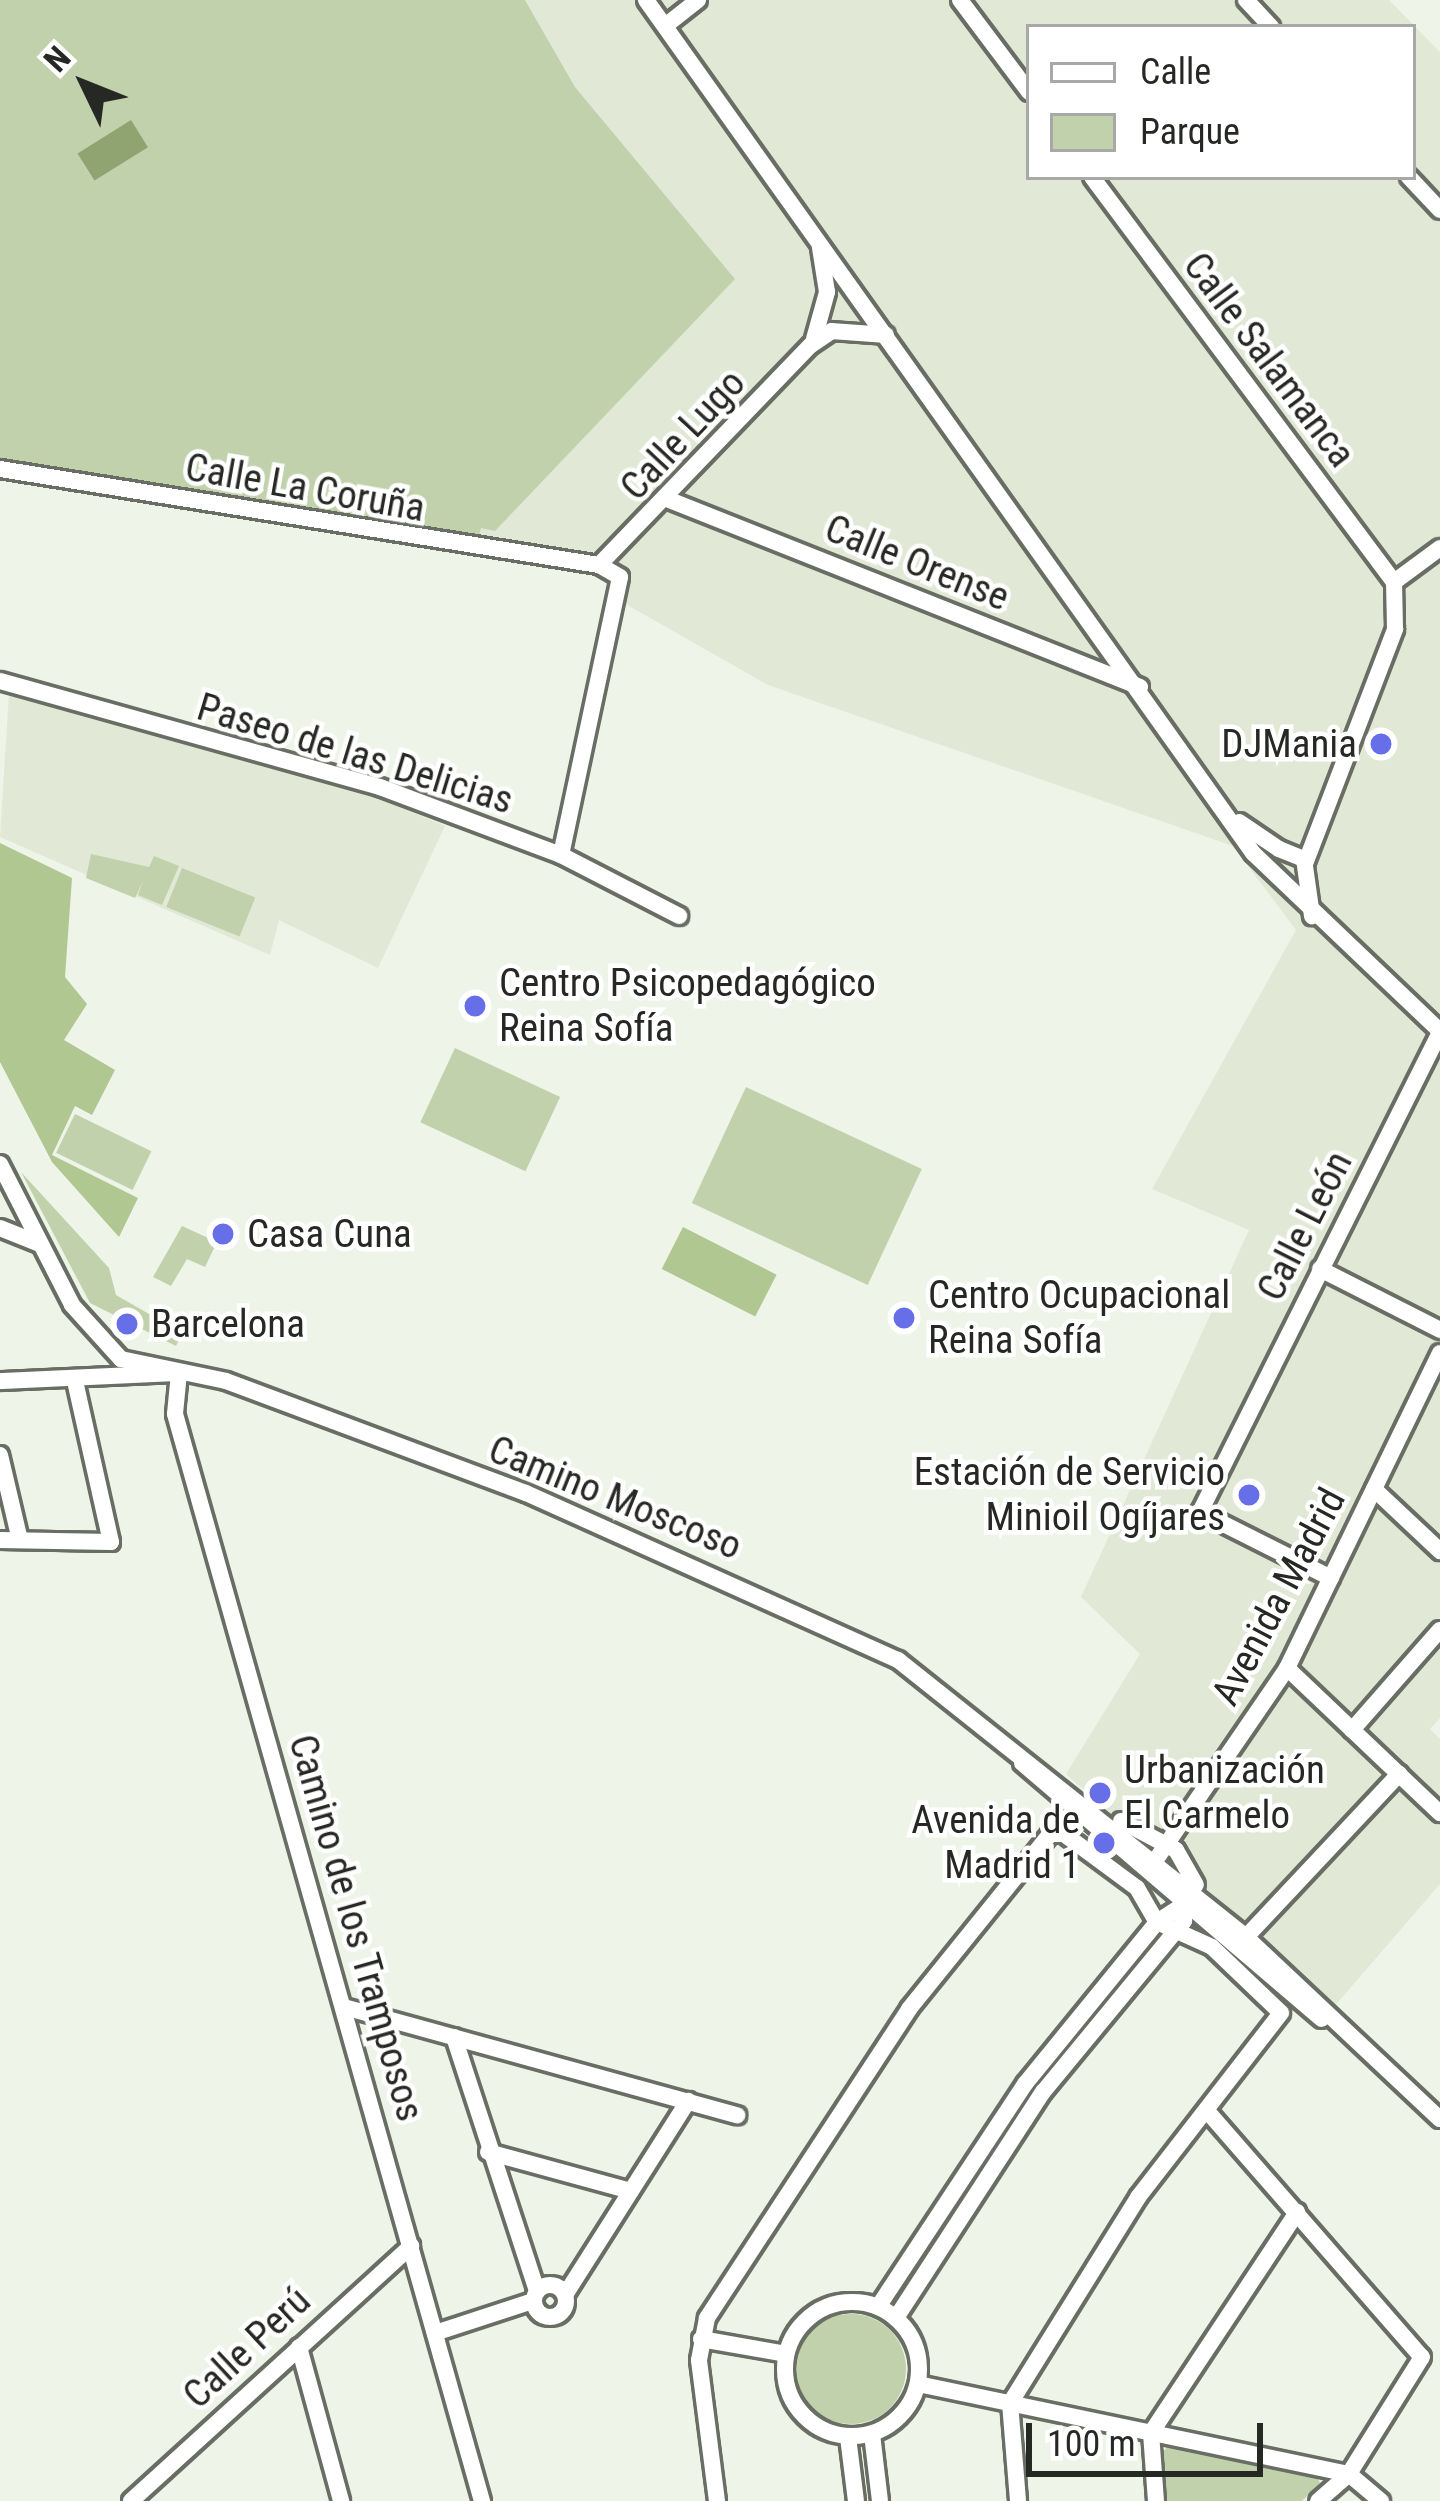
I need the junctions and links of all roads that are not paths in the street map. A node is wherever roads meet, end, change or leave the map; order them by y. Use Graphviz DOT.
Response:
graph roads {
  1 [pos="646,0"];
  2 [pos="698,0"];
  3 [pos="960,0"];
  4 [pos="1246,0"];
  5 [pos="1268,24"];
  6 [pos="665,26"];
  7 [pos="1026,88"];
  8 [pos="1094,180"];
  9 [pos="1412,180"];
  10 [pos="1440,210"];
  11 [pos="818,242"];
  12 [pos="886,334"];
  13 [pos="811,345"];
  14 [pos="0,469"];
  15 [pos="668,499"];
  16 [pos="1440,548"];
  17 [pos="599,566"];
  18 [pos="1394,582"];
  19 [pos="0,681"];
  20 [pos="1142,688"];
  21 [pos="1321,811"];
  22 [pos="1238,822"];
  23 [pos="1281,848"];
  24 [pos="561,855"];
  25 [pos="1304,866"];
  26 [pos="1273,874"];
  27 [pos="680,916"];
  28 [pos="1312,916"];
  29 [pos="1440,1002"];
  30 [pos="1437,1029"];
  31 [pos="0,1164"];
  32 [pos="0,1228"];
  33 [pos="40,1244"];
  34 [pos="1320,1269"];
  35 [pos="1440,1330"];
  36 [pos="1440,1353"];
  37 [pos="119,1357"];
  38 [pos="0,1360"];
  39 [pos="179,1373"];
  40 [pos="110,1376"];
  41 [pos="5,1381"];
  42 [pos="75,1382"];
  43 [pos="0,1455"];
  44 [pos="1374,1489"];
  45 [pos="0,1540"];
  46 [pos="20,1540"];
  47 [pos="1440,1552"];
  48 [pos="1331,1578"];
  49 [pos="1440,1630"];
  50 [pos="1287,1668"];
  51 [pos="1352,1730"];
  52 [pos="1399,1774"];
  53 [pos="1440,1813"];
  54 [pos="1089,1814"];
  55 [pos="1169,1843"];
  56 [pos="1155,1861"];
  57 [pos="1173,1884"];
  58 [pos="1186,1904"];
  59 [pos="1156,1922"];
  60 [pos="1173,1936"];
  61 [pos="1246,1936"];
  62 [pos="1270,1958"];
  63 [pos="344,2007"];
  64 [pos="1348,2036"];
  65 [pos="454,2037"];
  66 [pos="688,2101"];
  67 [pos="1208,2112"];
  68 [pos="737,2114"];
  69 [pos="1440,2119"];
  70 [pos="488,2152"];
  71 [pos="631,2192"];
  72 [pos="1297,2212"];
  73 [pos="411,2246"];
  74 [pos="565,2295"];
  75 [pos="535,2296"];
  76 [pos="878,2307"];
  77 [pos="896,2318"];
  78 [pos="435,2333"];
  79 [pos="700,2339"];
  80 [pos="298,2347"];
  81 [pos="786,2354"];
  82 [pos="918,2384"];
  83 [pos="1010,2403"];
  84 [pos="1151,2433"];
  85 [pos="872,2434"];
  86 [pos="848,2437"];
  87 [pos="1349,2474"];
  88 [pos="131,2501"];
  89 [pos="341,2501"];
  90 [pos="482,2501"];
  91 [pos="717,2501"];
  92 [pos="856,2501"];
  93 [pos="880,2501"];
  94 [pos="1018,2501"];
  95 [pos="1156,2501"];
  96 [pos="1318,2501"];
  97 [pos="1381,2501"];
  1 -- 6 [label="street"];
  2 -- 6 [label="street"];
  3 -- 7 [label="street"];
  4 -- 5 [label="street"];
  6 -- 11 [label="street"];
  8 -- 18 [label="street, Calle Salamanca"];
  9 -- 10 [label="street"];
  11 -- 12 [label="street"];
  11 -- 13 [label="street"];
  12 -- 13 [label="street"];
  12 -- 20 [label="street"];
  13 -- 15 [label="street, Calle Lugo"];
  14 -- 17 [label="street, Calle La Coruña"];
  15 -- 17 [label="street, Calle Lugo"];
  15 -- 20 [label="street, Calle Orense"];
  16 -- 18 [label="street"];
  17 -- 24 [label="street"];
  18 -- 21 [label="street"];
  19 -- 24 [label="street, Paseo de las Delicias"];
  20 -- 22 [label="street"];
  21 -- 23 [label="street"];
  21 -- 25 [label="street"];
  22 -- 23 [label="street"];
  22 -- 26 [label="street"];
  23 -- 25 [label="street"];
  23 -- 26 [label="street"];
  24 -- 27 [label="street, Paseo de las Delicias"];
  25 -- 26 [label="street"];
  25 -- 28 [label="street"];
  26 -- 28 [label="street"];
  28 -- 30 [label="street"];
  29 -- 30 [label="street, Calle León"];
  30 -- 34 [label="street, Calle León"];
  31 -- 33 [label="street"];
  32 -- 33 [label="street"];
  33 -- 37 [label="street"];
  34 -- 35 [label="street"];
  34 -- 48 [label="street, Calle León"];
  36 -- 44 [label="street, Avenida Madrid"];
  37 -- 39 [label="street, Camino Moscoso"];
  37 -- 40 [label="street"];
  38 -- 41 [label="street"];
  39 -- 40 [label="street, Camino Moscoso"];
  39 -- 54 [label="street, Camino Moscoso"];
  39 -- 63 [label="street, Camino de los Tramposos"];
  40 -- 42 [label="street, Camino Moscoso"];
  41 -- 42 [label="street, Camino Moscoso"];
  42 -- 46 [label="street"];
  43 -- 46 [label="street"];
  44 -- 47 [label="street"];
  44 -- 48 [label="street, Avenida Madrid"];
  45 -- 46 [label="street"];
  48 -- 50 [label="street, Avenida Madrid"];
  49 -- 51 [label="street"];
  50 -- 51 [label="street"];
  50 -- 55 [label="street, Avenida Madrid"];
  51 -- 52 [label="street"];
  52 -- 53 [label="street"];
  52 -- 61 [label="street"];
  54 -- 55 [label="street"];
  54 -- 56 [label="street, Camino Moscoso"];
  54 -- 57 [label="street, Camino Moscoso"];
  55 -- 56 [label="street, Avenida Madrid"];
  55 -- 61 [label="street"];
  56 -- 57 [label="street, Camino Moscoso"];
  57 -- 58 [label="street"];
  57 -- 61 [label="street, Camino Moscoso"];
  58 -- 59 [label="street"];
  58 -- 60 [label="street"];
  58 -- 62 [label="street"];
  58 -- 64 [label="street, Camino Moscoso"];
  59 -- 60 [label="street"];
  59 -- 76 [label="street"];
  59 -- 79 [label="street"];
  60 -- 67 [label="street"];
  60 -- 77 [label="street"];
  61 -- 62 [label="street, Camino Moscoso"];
  62 -- 64 [label="street, Camino Moscoso"];
  63 -- 65 [label="street"];
  63 -- 73 [label="street, Camino de los Tramposos"];
  64 -- 69 [label="street, Camino Moscoso"];
  65 -- 66 [label="street"];
  65 -- 70 [label="street"];
  66 -- 68 [label="street"];
  66 -- 71 [label="street"];
  67 -- 72 [label="street"];
  67 -- 83 [label="street"];
  70 -- 71 [label="street"];
  70 -- 75 [label="street"];
  71 -- 74 [label="street"];
  72 -- 84 [label="street"];
  72 -- 87 [label="street"];
  73 -- 78 [label="street, Camino de los Tramposos"];
  73 -- 80 [label="street, Calle Perú"];
  74 -- 75 [label="street"];
  74 -- 75 [label="street"];
  75 -- 78 [label="street"];
  76 -- 77 [label="street"];
  76 -- 81 [label="street"];
  77 -- 82 [label="street"];
  78 -- 90 [label="street, Camino de los Tramposos"];
  79 -- 81 [label="street"];
  79 -- 91 [label="street"];
  80 -- 88 [label="street, Calle Perú"];
  80 -- 89 [label="street"];
  81 -- 86 [label="street"];
  82 -- 83 [label="street"];
  82 -- 85 [label="street"];
  83 -- 84 [label="street"];
  83 -- 94 [label="street"];
  84 -- 87 [label="street"];
  84 -- 95 [label="street"];
  85 -- 86 [label="street"];
  85 -- 93 [label="street"];
  86 -- 92 [label="street"];
  87 -- 96 [label="street"];
  87 -- 97 [label="street"];
}
